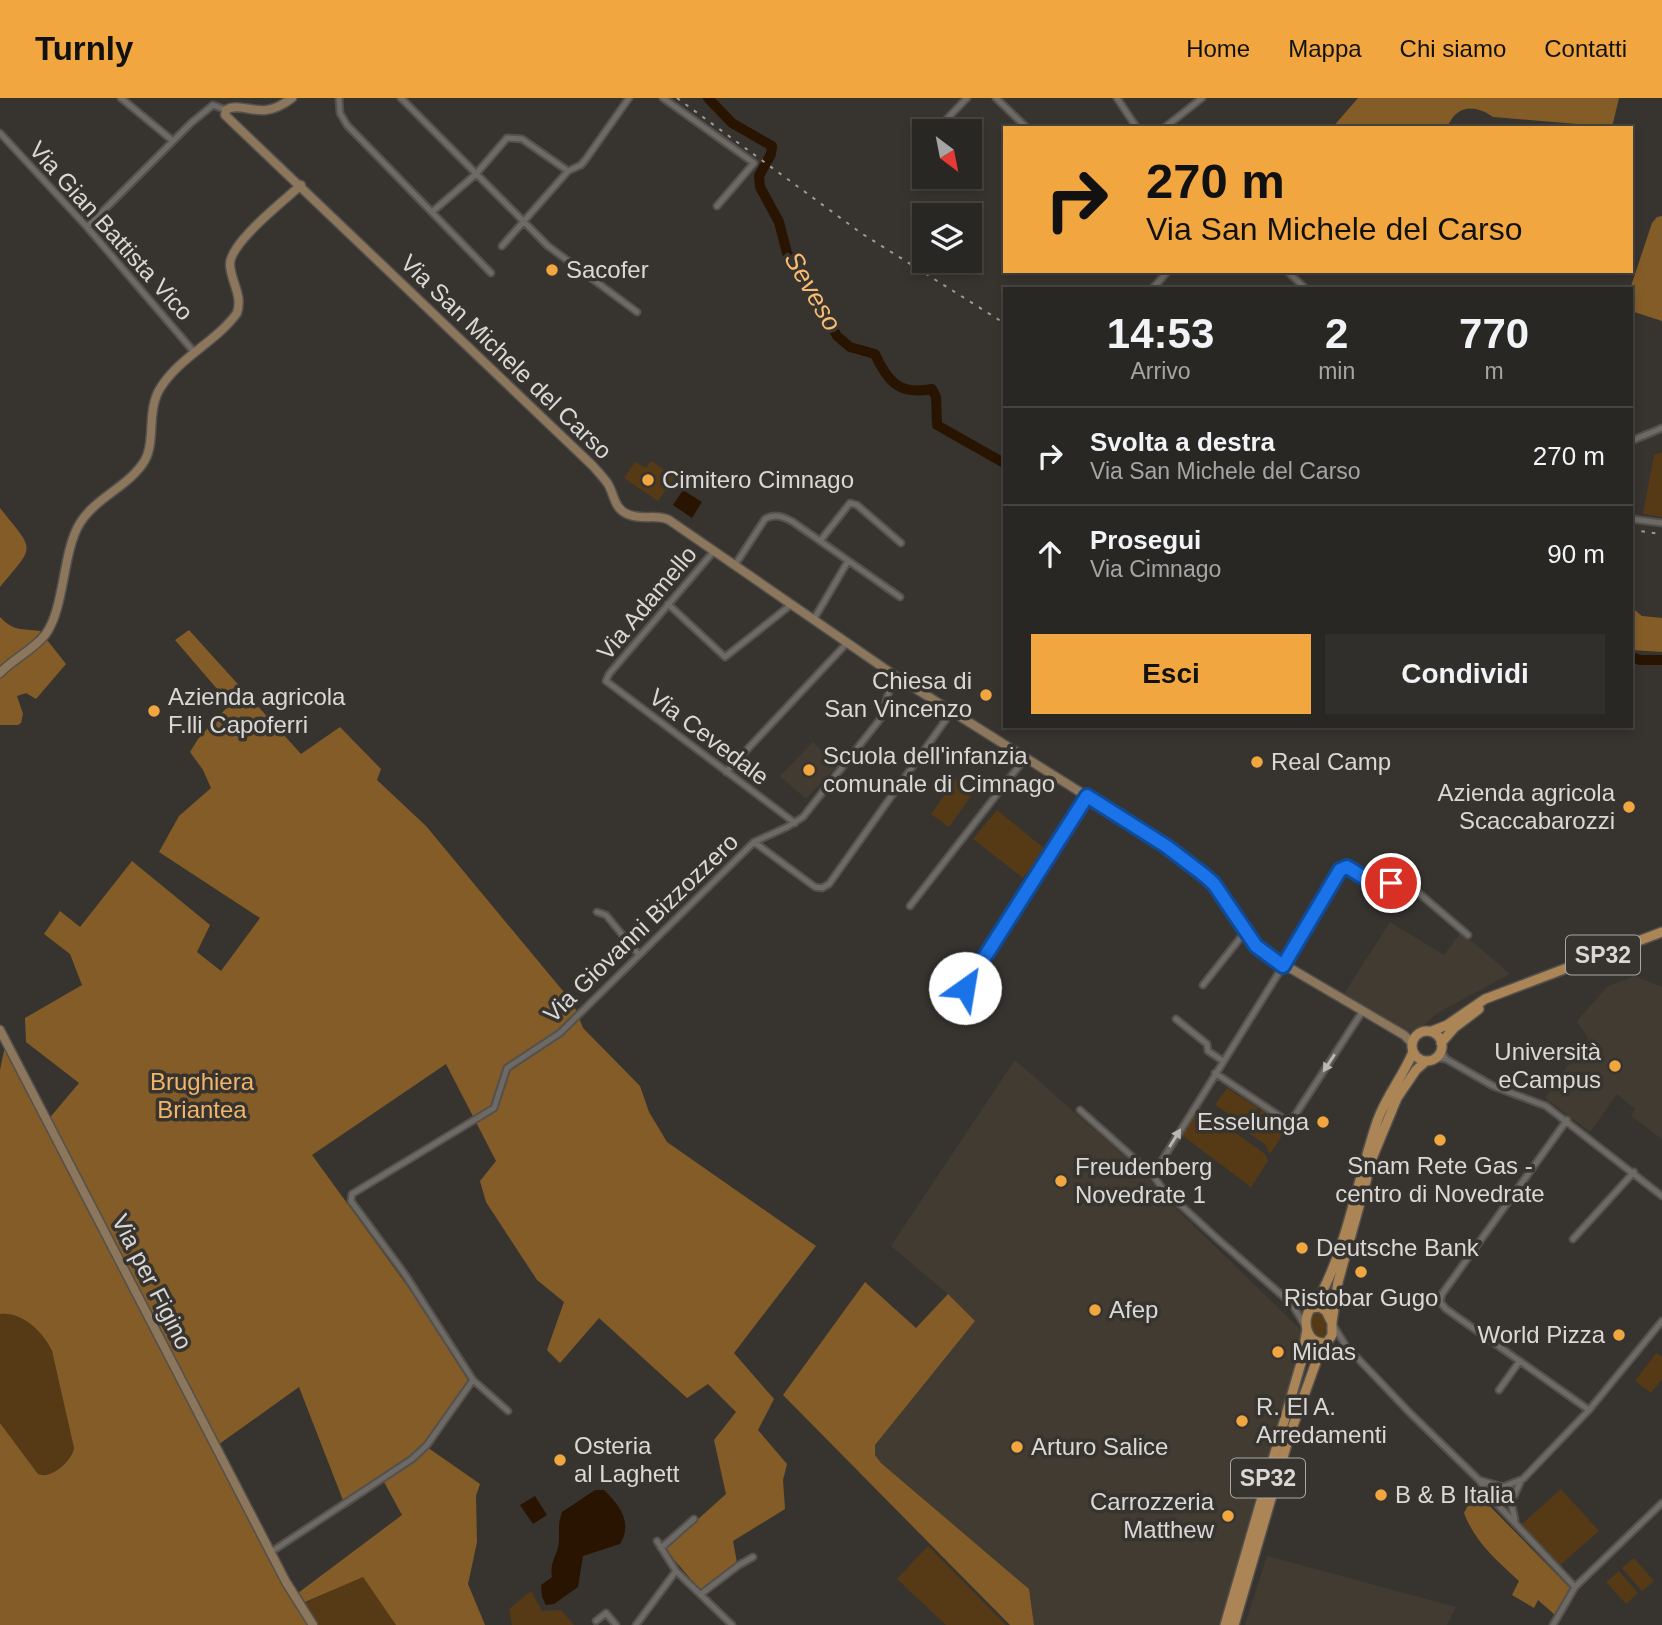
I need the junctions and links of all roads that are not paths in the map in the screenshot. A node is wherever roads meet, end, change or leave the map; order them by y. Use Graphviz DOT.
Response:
graph roads {
  1 [pos="121,98"];
  2 [pos="292,98"];
  3 [pos="339,98"];
  4 [pos="401,98"];
  5 [pos="629,98"];
  6 [pos="663,98"];
  7 [pos="967,98"];
  8 [pos="996,98"];
  9 [pos="1117,98"];
  10 [pos="1202,98"];
  11 [pos="216,101"];
  12 [pos="226,110"];
  13 [pos="947,119"];
  14 [pos="1025,126"];
  15 [pos="1136,126"];
  16 [pos="1167,126"];
  17 [pos="0,133"];
  18 [pos="173,141"];
  19 [pos="568,172"];
  20 [pos="476,174"];
  21 [pos="301,185"];
  22 [pos="717,206"];
  23 [pos="432,212"];
  24 [pos="524,223"];
  25 [pos="87,226"];
  26 [pos="502,246"];
  27 [pos="491,273"];
  28 [pos="1166,273"];
  29 [pos="1289,273"];
  30 [pos="1297,273"];
  31 [pos="1295,279"];
  32 [pos="1154,287"];
  33 [pos="1304,287"];
  34 [pos="638,312"];
  35 [pos="195,353"];
  36 [pos="1662,428"];
  37 [pos="1633,440"];
  38 [pos="1662,517"];
  39 [pos="1633,519"];
  40 [pos="1659,523"];
  41 [pos="820,541"];
  42 [pos="901,543"];
  43 [pos="714,551"];
  44 [pos="848,561"];
  45 [pos="735,565"];
  46 [pos="900,597"];
  47 [pos="668,604"];
  48 [pos="792,604"];
  49 [pos="814,619"];
  50 [pos="847,643"];
  51 [pos="0,673"];
  52 [pos="894,675"];
  53 [pos="607,677"];
  54 [pos="952,711"];
  55 [pos="1026,757"];
  56 [pos="726,772"];
  57 [pos="1087,796"];
  58 [pos="795,823"];
  59 [pos="754,842"];
  60 [pos="910,906"];
  61 [pos="597,912"];
  62 [pos="1245,932"];
  63 [pos="1662,932"];
  64 [pos="1468,935"];
  65 [pos="639,955"];
  66 [pos="1283,966"];
  67 [pos="1544,977"];
  68 [pos="1203,985"];
  69 [pos="965,988"];
  70 [pos="1362,1012"];
  71 [pos="1176,1018"];
  72 [pos="0,1030"];
  73 [pos="1432,1031"];
  74 [pos="1413,1044"];
  75 [pos="1438,1054"];
  76 [pos="1223,1061"];
  77 [pos="1215,1073"];
  78 [pos="1080,1110"];
  79 [pos="1567,1120"];
  80 [pos="1634,1172"];
  81 [pos="1153,1175"];
  82 [pos="1662,1196"];
  83 [pos="1573,1239"];
  84 [pos="1292,1304"];
  85 [pos="1313,1308"];
  86 [pos="1662,1321"];
  87 [pos="1332,1322"];
  88 [pos="1307,1329"];
  89 [pos="1328,1341"];
  90 [pos="1346,1346"];
  91 [pos="1520,1362"];
  92 [pos="472,1380"];
  93 [pos="1499,1390"];
  94 [pos="1589,1410"];
  95 [pos="508,1411"];
  96 [pos="1523,1479"];
  97 [pos="1479,1480"];
  98 [pos="1503,1487"];
  99 [pos="1511,1502"];
  100 [pos="1496,1503"];
  101 [pos="1662,1503"];
  102 [pos="694,1519"];
  103 [pos="1518,1526"];
  104 [pos="657,1541"];
  105 [pos="661,1548"];
  106 [pos="271,1552"];
  107 [pos="753,1557"];
  108 [pos="676,1571"];
  109 [pos="1574,1587"];
  110 [pos="701,1594"];
  111 [pos="596,1621"];
  112 [pos="313,1625"];
  113 [pos="616,1625"];
  114 [pos="636,1625"];
  115 [pos="732,1625"];
  116 [pos="1226,1625"];
  117 [pos="1234,1625"];
  118 [pos="1553,1625"];
  1 -- 18 [label="street"];
  2 -- 12 [label="street"];
  3 -- 23 [label="street"];
  4 -- 20 [label="street"];
  5 -- 19 [label="street"];
  6 -- 22 [label="street"];
  7 -- 13 [label="street"];
  8 -- 14 [label="street"];
  9 -- 15 [label="street"];
  10 -- 16 [label="street"];
  11 -- 12 [label="street"];
  11 -- 18 [label="street"];
  12 -- 21 [label="street, Via San Michele del Carso"];
  17 -- 25 [label="street, Via Gian Battista Vico"];
  18 -- 25 [label="street"];
  19 -- 20 [label="street"];
  19 -- 24 [label="street"];
  20 -- 23 [label="street"];
  20 -- 24 [label="street"];
  21 -- 35 [label="street"];
  21 -- 43 [label="street, Via San Michele del Carso"];
  23 -- 27 [label="street"];
  24 -- 26 [label="street"];
  24 -- 34 [label="street"];
  25 -- 35 [label="street, Via Gian Battista Vico"];
  28 -- 32 [label="street"];
  29 -- 31 [label="street"];
  30 -- 31 [label="street"];
  31 -- 33 [label="street"];
  35 -- 51 [label="street"];
  36 -- 37 [label="street"];
  38 -- 40 [label="street"];
  39 -- 40 [label="street"];
  41 -- 42 [label="street"];
  41 -- 44 [label="street"];
  41 -- 45 [label="street"];
  43 -- 45 [label="street, Via San Michele del Carso"];
  43 -- 47 [label="street, Via Adamello"];
  44 -- 46 [label="street"];
  44 -- 49 [label="street"];
  45 -- 48 [label="street, Via San Michele del Carso"];
  47 -- 48 [label="street"];
  47 -- 53 [label="street, Via Adamello"];
  48 -- 49 [label="street, Via San Michele del Carso"];
  49 -- 50 [label="street, Via San Michele del Carso"];
  50 -- 52 [label="street, Via San Michele del Carso"];
  50 -- 56 [label="street"];
  52 -- 54 [label="street, Via San Michele del Carso"];
  52 -- 58 [label="street, Via Giovanni Bizzozzero"];
  53 -- 56 [label="street, Via Cevedale"];
  54 -- 55 [label="street, Via San Michele del Carso"];
  54 -- 59 [label="street"];
  55 -- 57 [label="street, Via San Michele del Carso"];
  55 -- 60 [label="street"];
  56 -- 58 [label="street, Via Cevedale"];
  57 -- 62 [label="street, Via San Michele del Carso"];
  57 -- 69 [label="street"];
  58 -- 59 [label="street, Via Giovanni Bizzozzero"];
  59 -- 65 [label="street, Via Giovanni Bizzozzero"];
  61 -- 65 [label="street"];
  62 -- 66 [label="street, Via San Michele del Carso"];
  62 -- 68 [label="street"];
  63 -- 67 [label="main road, SP32"];
  64 -- 66 [label="street"];
  65 -- 92 [label="street, Via Giovanni Bizzozzero"];
  66 -- 70 [label="street, Via San Michele del Carso"];
  66 -- 76 [label="street"];
  67 -- 73 [label="main road, SP32"];
  67 -- 75 [label="main road, SP32"];
  70 -- 74 [label="street, Via San Michele del Carso"];
  70 -- 77 [label="street, one-way"];
  71 -- 76 [label="street"];
  72 -- 106 [label="street, Via per Figino"];
  73 -- 74 [label="main road"];
  73 -- 75 [label="main road"];
  74 -- 75 [label="main road"];
  74 -- 85 [label="main road"];
  75 -- 79 [label="street"];
  75 -- 87 [label="main road, SP32"];
  76 -- 77 [label="street"];
  81 -- 77 [label="street, one-way"];
  78 -- 81 [label="street"];
  79 -- 80 [label="street"];
  79 -- 91 [label="street"];
  80 -- 82 [label="street"];
  80 -- 83 [label="street"];
  81 -- 84 [label="street"];
  84 -- 85 [label="street"];
  84 -- 88 [label="street"];
  85 -- 87 [label="main road"];
  85 -- 88 [label="main road"];
  86 -- 94 [label="street"];
  87 -- 89 [label="main road, SP32"];
  87 -- 90 [label="street"];
  88 -- 89 [label="main road"];
  88 -- 116 [label="main road, SP32"];
  89 -- 90 [label="street"];
  89 -- 117 [label="main road, SP32"];
  90 -- 97 [label="street"];
  91 -- 93 [label="street"];
  91 -- 94 [label="street"];
  92 -- 95 [label="street"];
  92 -- 106 [label="street"];
  94 -- 96 [label="street"];
  96 -- 98 [label="street"];
  96 -- 99 [label="street"];
  97 -- 98 [label="street"];
  97 -- 100 [label="street"];
  98 -- 99 [label="street"];
  98 -- 100 [label="street"];
  99 -- 103 [label="street"];
  100 -- 103 [label="street"];
  101 -- 109 [label="street"];
  102 -- 105 [label="street"];
  103 -- 109 [label="street"];
  104 -- 105 [label="street"];
  105 -- 108 [label="street"];
  106 -- 112 [label="street, Via per Figino"];
  107 -- 110 [label="street"];
  108 -- 110 [label="street"];
  108 -- 114 [label="street"];
  109 -- 118 [label="street"];
  110 -- 115 [label="street"];
  111 -- 113 [label="street"];
}
